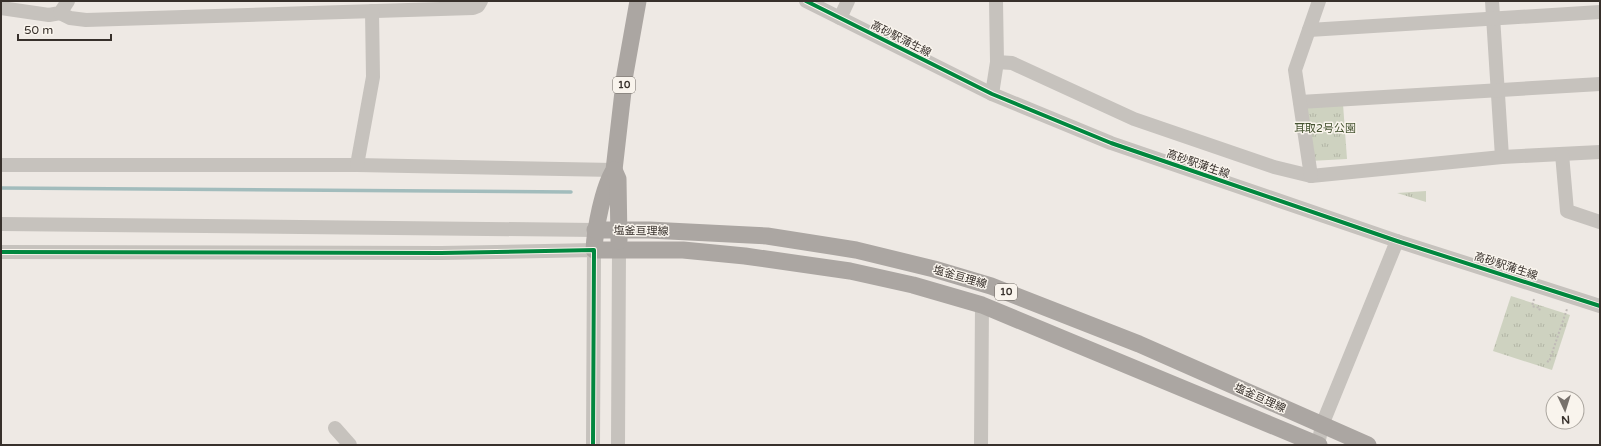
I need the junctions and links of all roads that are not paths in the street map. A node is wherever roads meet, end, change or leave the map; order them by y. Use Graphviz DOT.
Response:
graph roads {
  1 [pos="68,1"];
  2 [pos="481,1"];
  3 [pos="638,1"];
  4 [pos="806,1"];
  5 [pos="848,1"];
  6 [pos="996,1"];
  7 [pos="1319,1"];
  8 [pos="1492,1"];
  9 [pos="280,7"];
  10 [pos="1,8"];
  11 [pos="372,11"];
  12 [pos="1600,12"];
  13 [pos="60,13"];
  14 [pos="840,18"];
  15 [pos="1493,18"];
  16 [pos="1309,30"];
  17 [pos="997,62"];
  18 [pos="1600,84"];
  19 [pos="1498,90"];
  20 [pos="992,94"];
  21 [pos="1300,102"];
  22 [pos="1600,152"];
  23 [pos="1562,154"];
  24 [pos="1502,157"];
  25 [pos="1,165"];
  26 [pos="357,165"];
  27 [pos="614,176"];
  28 [pos="1311,176"];
  29 [pos="611,204"];
  30 [pos="1600,222"];
  31 [pos="1,224"];
  32 [pos="595,230"];
  33 [pos="620,230"];
  34 [pos="1397,241"];
  35 [pos="594,250"];
  36 [pos="619,250"];
  37 [pos="1,252"];
  38 [pos="982,305"];
  39 [pos="1600,306"];
  40 [pos="1322,425"];
  41 [pos="334,428"];
  42 [pos="350,445"];
  43 [pos="593,445"];
  44 [pos="618,445"];
  45 [pos="981,445"];
  46 [pos="1319,445"];
  47 [pos="1368,445"];
  1 -- 13 [label="street"];
  2 -- 11 [label="street"];
  3 -- 27 [label="main road, 塩釜亘理線 / 10"];
  4 -- 14 [label="street, 高砂駅蒲生線"];
  5 -- 14 [label="street"];
  6 -- 17 [label="street"];
  7 -- 16 [label="street"];
  8 -- 15 [label="street"];
  9 -- 11 [label="street"];
  9 -- 13 [label="street"];
  10 -- 13 [label="street"];
  11 -- 26 [label="street"];
  12 -- 15 [label="street"];
  14 -- 20 [label="street, 高砂駅蒲生線"];
  15 -- 16 [label="street"];
  15 -- 19 [label="street"];
  16 -- 21 [label="street"];
  17 -- 20 [label="street"];
  17 -- 28 [label="street"];
  18 -- 19 [label="street"];
  19 -- 21 [label="street"];
  19 -- 24 [label="street"];
  20 -- 34 [label="street, 高砂駅蒲生線"];
  21 -- 28 [label="street"];
  22 -- 23 [label="street"];
  23 -- 24 [label="street"];
  23 -- 30 [label="street"];
  24 -- 28 [label="street"];
  25 -- 26 [label="street"];
  26 -- 27 [label="street"];
  27 -- 29 [label="main road, 塩釜亘理線 / 10"];
  29 -- 32 [label="main road, 塩釜亘理線 / 10"];
  29 -- 33 [label="main road, 10"];
  31 -- 32 [label="street"];
  32 -- 33 [label="main road, 塩釜亘理線 / 10"];
  32 -- 35 [label="main road, 塩釜亘理線 / 10"];
  33 -- 36 [label="main road, 10"];
  33 -- 40 [label="main road, 塩釜亘理線 / 10"];
  34 -- 39 [label="street, 高砂駅蒲生線"];
  34 -- 40 [label="street"];
  35 -- 36 [label="main road, 塩釜亘理線 / 10"];
  35 -- 37 [label="street"];
  35 -- 43 [label="street"];
  36 -- 38 [label="main road, 塩釜亘理線 / 10"];
  36 -- 44 [label="street"];
  38 -- 45 [label="street"];
  38 -- 46 [label="main road, 塩釜亘理線 / 10"];
  40 -- 46 [label="street"];
  40 -- 47 [label="main road, 塩釜亘理線 / 10"];
  41 -- 42 [label="street"];
}
